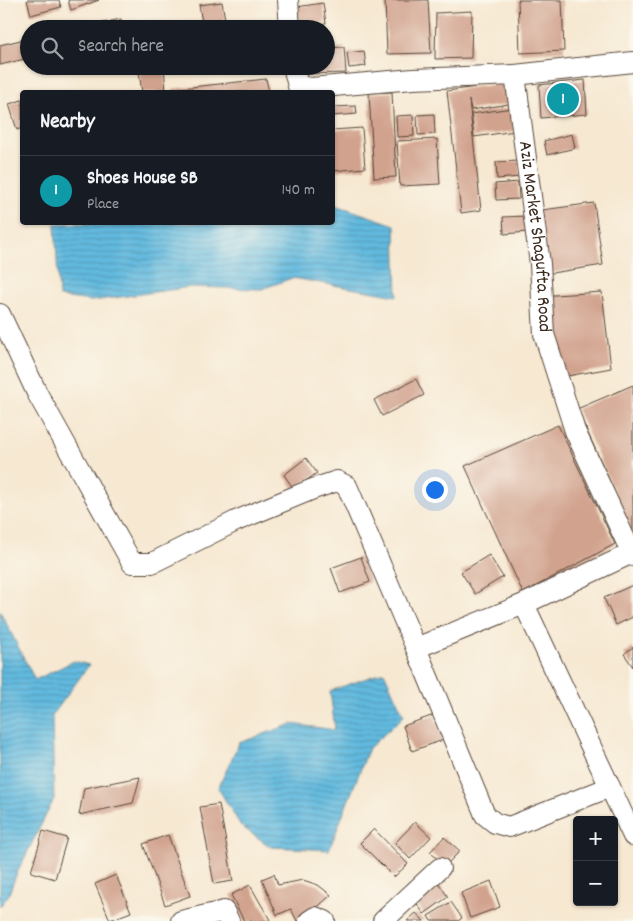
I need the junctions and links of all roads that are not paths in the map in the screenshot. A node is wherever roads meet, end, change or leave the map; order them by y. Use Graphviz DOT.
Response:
graph roads {
  1 [pos="288,0"];
  2 [pos="289,20"];
  3 [pos="633,62"];
  4 [pos="295,75"];
  5 [pos="515,75"];
  6 [pos="0,314"];
  7 [pos="632,555"];
  8 [pos="524,604"];
  9 [pos="416,648"];
  10 [pos="610,787"];
  11 [pos="633,836"];
  12 [pos="440,868"];
  13 [pos="181,921"];
  14 [pos="229,921"];
  15 [pos="309,921"];
  16 [pos="325,921"];
  17 [pos="383,921"];
  1 -- 2 [label="street"];
  3 -- 5 [label="street"];
  4 -- 5 [label="street"];
  5 -- 7 [label="street, Aziz Market Shagufta Road"];
  6 -- 9 [label="street"];
  7 -- 8 [label="street"];
  8 -- 9 [label="street"];
  8 -- 10 [label="street"];
  9 -- 10 [label="street"];
  10 -- 11 [label="street"];
  12 -- 17 [label="street"];
  13 -- 14 [label="street"];
  15 -- 16 [label="street"];
}
